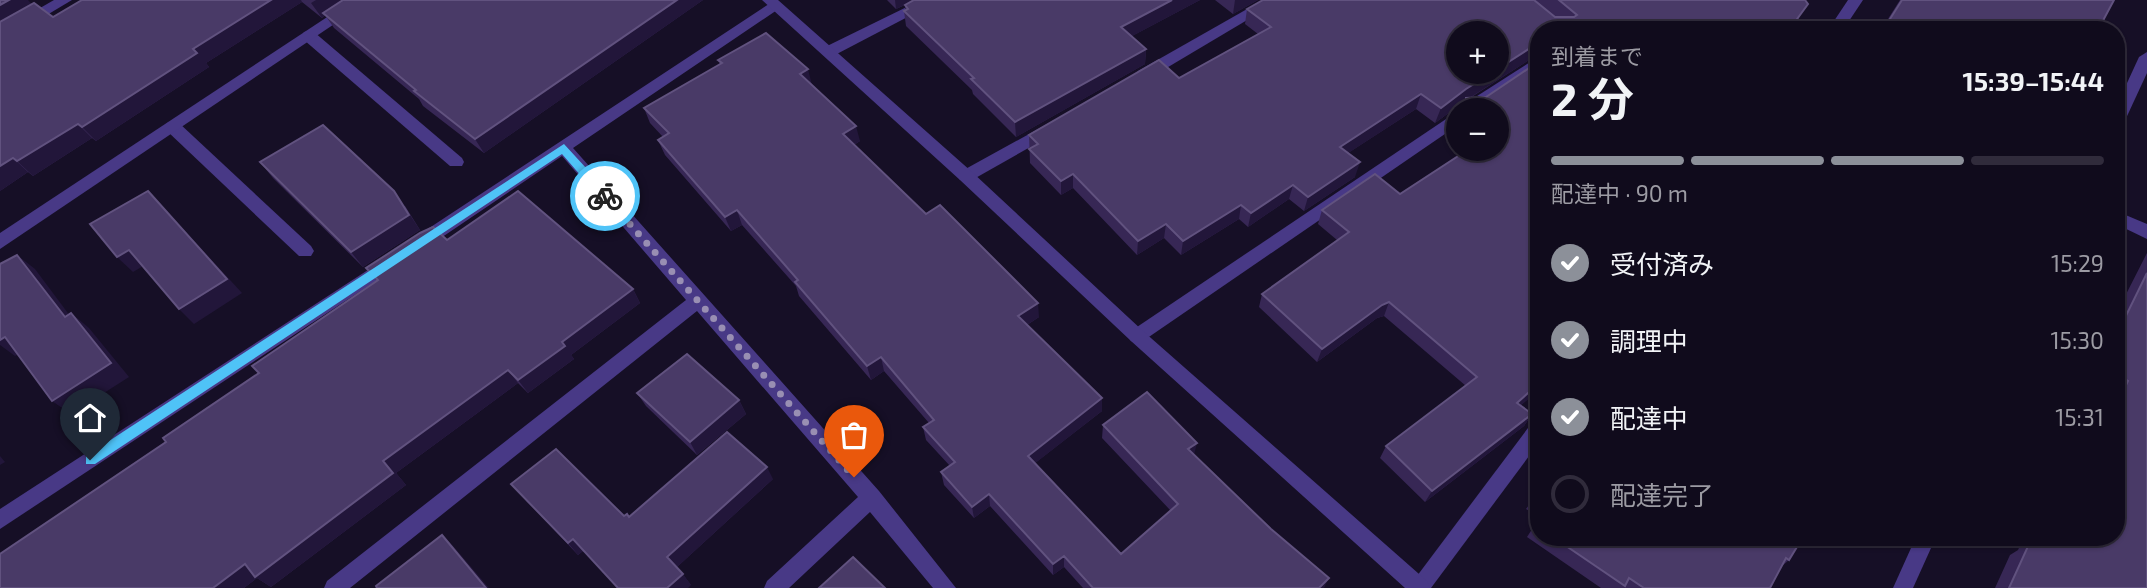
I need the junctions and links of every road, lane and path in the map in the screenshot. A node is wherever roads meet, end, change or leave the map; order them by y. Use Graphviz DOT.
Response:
graph roads {
  1 [pos="65,0"];
  2 [pos="363,0"];
  3 [pos="933,0"];
  4 [pos="1274,0"];
  5 [pos="1856,0"];
  6 [pos="772,3"];
  7 [pos="1841,21"];
  8 [pos="309,36"];
  9 [pos="0,38"];
  10 [pos="828,52"];
  11 [pos="2147,57"];
  12 [pos="1530,67"];
  13 [pos="1132,81"];
  14 [pos="1486,98"];
  15 [pos="2125,103"];
  16 [pos="1061,122"];
  17 [pos="1446,125"];
  18 [pos="173,127"];
  19 [pos="564,148"];
  20 [pos="456,162"];
  21 [pos="966,176"];
  22 [pos="2125,221"];
  23 [pos="2147,232"];
  24 [pos="0,242"];
  25 [pos="305,251"];
  26 [pos="696,302"];
  27 [pos="1138,336"];
  28 [pos="1530,441"];
  29 [pos="872,497"];
  30 [pos="0,520"];
  31 [pos="1922,546"];
  32 [pos="334,588"];
  33 [pos="774,588"];
  34 [pos="946,588"];
  35 [pos="1419,588"];
  36 [pos="1903,588"];
  1 -- 9 [label="street"];
  2 -- 8 [label="street"];
  3 -- 10 [label="street"];
  4 -- 13 [label="street"];
  5 -- 7 [label="street"];
  6 -- 10 [label="street"];
  6 -- 19 [label="street"];
  8 -- 18 [label="street"];
  8 -- 20 [label="street"];
  10 -- 21 [label="street"];
  11 -- 15 [label="street"];
  12 -- 14 [label="street"];
  16 -- 21 [label="street"];
  17 -- 27 [label="street"];
  18 -- 24 [label="street"];
  18 -- 25 [label="street"];
  19 -- 26 [label="street"];
  19 -- 30 [label="street"];
  21 -- 27 [label="street"];
  22 -- 23 [label="street"];
  26 -- 29 [label="street"];
  26 -- 32 [label="street"];
  27 -- 35 [label="street"];
  28 -- 35 [label="street"];
  29 -- 33 [label="street"];
  29 -- 34 [label="street"];
  31 -- 36 [label="street"];
}
